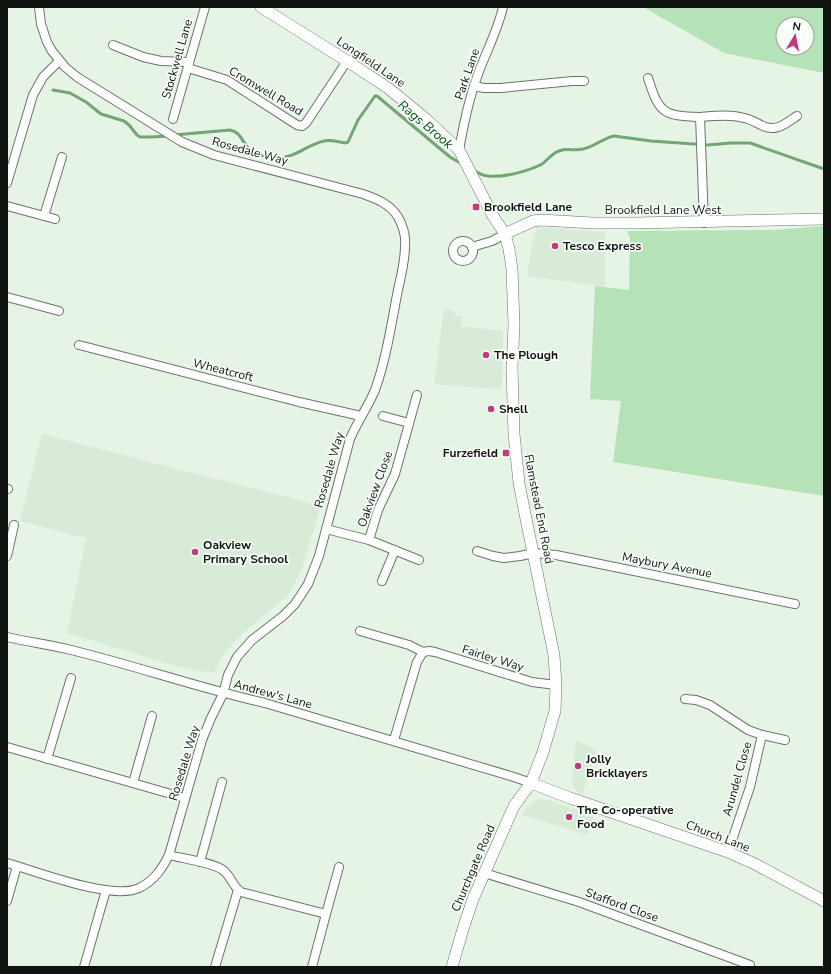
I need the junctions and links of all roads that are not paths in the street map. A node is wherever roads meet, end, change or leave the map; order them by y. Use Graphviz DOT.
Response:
graph roads {
  1 [pos="39,7"];
  2 [pos="205,7"];
  3 [pos="261,7"];
  4 [pos="503,7"];
  5 [pos="113,44"];
  6 [pos="59,61"];
  7 [pos="347,61"];
  8 [pos="188,65"];
  9 [pos="648,78"];
  10 [pos="584,81"];
  11 [pos="474,86"];
  12 [pos="797,116"];
  13 [pos="700,117"];
  14 [pos="172,119"];
  15 [pos="461,154"];
  16 [pos="62,157"];
  17 [pos="7,184"];
  18 [pos="7,206"];
  19 [pos="44,216"];
  20 [pos="54,219"];
  21 [pos="824,219"];
  22 [pos="704,223"];
  23 [pos="505,234"];
  24 [pos="472,248"];
  25 [pos="7,297"];
  26 [pos="59,311"];
  27 [pos="79,345"];
  28 [pos="417,395"];
  29 [pos="361,416"];
  30 [pos="383,416"];
  31 [pos="409,424"];
  32 [pos="14,525"];
  33 [pos="326,529"];
  34 [pos="369,540"];
  35 [pos="395,550"];
  36 [pos="477,551"];
  37 [pos="534,553"];
  38 [pos="7,556"];
  39 [pos="419,560"];
  40 [pos="382,581"];
  41 [pos="795,604"];
  42 [pos="360,631"];
  43 [pos="7,637"];
  44 [pos="423,652"];
  45 [pos="72,678"];
  46 [pos="556,684"];
  47 [pos="223,694"];
  48 [pos="685,699"];
  49 [pos="152,716"];
  50 [pos="762,735"];
  51 [pos="394,740"];
  52 [pos="785,740"];
  53 [pos="7,748"];
  54 [pos="47,759"];
  55 [pos="222,782"];
  56 [pos="133,783"];
  57 [pos="531,784"];
  58 [pos="185,798"];
  59 [pos="728,852"];
  60 [pos="169,855"];
  61 [pos="200,862"];
  62 [pos="7,863"];
  63 [pos="17,866"];
  64 [pos="339,867"];
  65 [pos="484,873"];
  66 [pos="106,890"];
  67 [pos="238,890"];
  68 [pos="7,901"];
  69 [pos="824,901"];
  70 [pos="326,914"];
  71 [pos="750,965"];
  72 [pos="84,967"];
  73 [pos="215,967"];
  74 [pos="312,967"];
  75 [pos="452,967"];
  1 -- 6 [label="street, Rosedale Way"];
  2 -- 8 [label="street, Stockwell Lane"];
  3 -- 7 [label="main road, Longfield Lane"];
  4 -- 11 [label="street, Park Lane"];
  5 -- 8 [label="street"];
  6 -- 17 [label="street"];
  6 -- 29 [label="street, Rosedale Way"];
  7 -- 8 [label="street, Cromwell Road"];
  7 -- 15 [label="main road, Longfield Lane"];
  8 -- 14 [label="street, Stockwell Lane"];
  9 -- 13 [label="street"];
  10 -- 11 [label="street"];
  11 -- 15 [label="street, Park Lane"];
  12 -- 13 [label="street"];
  13 -- 22 [label="street"];
  15 -- 23 [label="main road"];
  16 -- 19 [label="street"];
  18 -- 19 [label="street"];
  19 -- 20 [label="street"];
  21 -- 22 [label="main road, Brookfield Lane West"];
  22 -- 23 [label="main road, Brookfield Lane West"];
  23 -- 24 [label="street"];
  23 -- 37 [label="main road, Flamstead End Road"];
  25 -- 26 [label="street"];
  27 -- 29 [label="street, Wheatcroft"];
  28 -- 31 [label="street, Oakview Close"];
  29 -- 33 [label="street, Rosedale Way"];
  30 -- 31 [label="street"];
  31 -- 34 [label="street, Oakview Close"];
  32 -- 38 [label="street"];
  33 -- 34 [label="street, Oakview Close"];
  33 -- 47 [label="street, Rosedale Way"];
  34 -- 35 [label="street, Oakview Close"];
  35 -- 39 [label="street, Oakview Close"];
  35 -- 40 [label="street"];
  36 -- 37 [label="street"];
  37 -- 41 [label="street, Maybury Avenue"];
  37 -- 46 [label="main road, Flamstead End Road"];
  42 -- 44 [label="street, Fairley Way"];
  43 -- 47 [label="street, Andrew's Lane"];
  44 -- 46 [label="street, Fairley Way"];
  44 -- 51 [label="street"];
  45 -- 54 [label="street"];
  46 -- 57 [label="main road, Flamstead End Road"];
  47 -- 51 [label="street, Andrew's Lane"];
  47 -- 58 [label="street, Rosedale Way"];
  48 -- 50 [label="street, Arundel Close"];
  49 -- 56 [label="street"];
  50 -- 52 [label="street, Arundel Close"];
  50 -- 59 [label="street, Arundel Close"];
  51 -- 57 [label="street, Andrew's Lane"];
  53 -- 54 [label="street"];
  54 -- 56 [label="street"];
  55 -- 61 [label="street"];
  56 -- 58 [label="street"];
  57 -- 59 [label="main road, Church Lane"];
  57 -- 65 [label="main road, Churchgate Road"];
  58 -- 60 [label="street, Rosedale Way"];
  59 -- 69 [label="main road, Church Lane"];
  60 -- 61 [label="street"];
  60 -- 66 [label="street, Rosedale Way"];
  61 -- 67 [label="street"];
  62 -- 63 [label="street, Rosedale Way"];
  63 -- 66 [label="street, Rosedale Way"];
  63 -- 68 [label="street"];
  64 -- 70 [label="street"];
  65 -- 71 [label="street, Stafford Close"];
  65 -- 75 [label="main road, Churchgate Road"];
  66 -- 72 [label="street"];
  67 -- 70 [label="street"];
  67 -- 73 [label="street"];
  70 -- 74 [label="street"];
}
